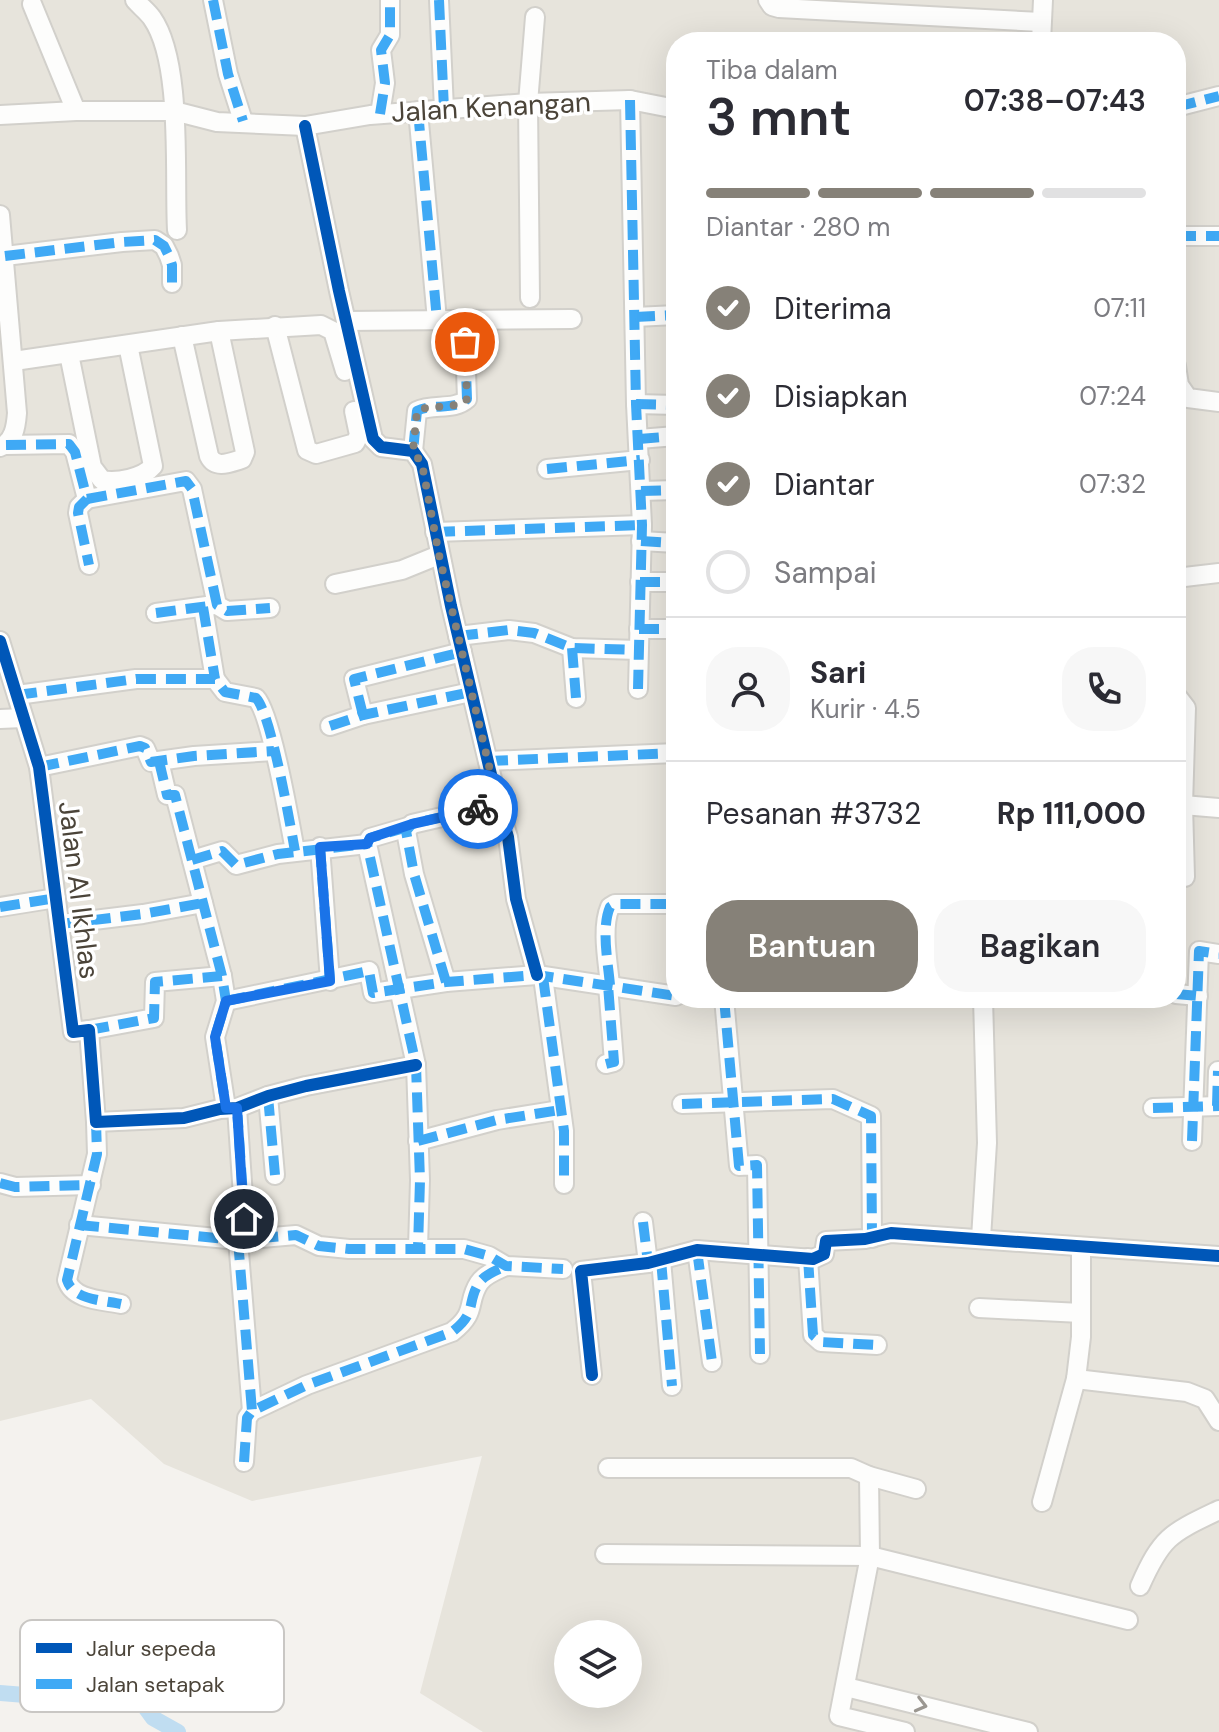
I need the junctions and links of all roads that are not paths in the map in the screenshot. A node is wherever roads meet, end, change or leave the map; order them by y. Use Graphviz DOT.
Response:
graph roads {
  1 [pos="135,0"];
  2 [pos="213,0"];
  3 [pos="390,0"];
  4 [pos="439,0"];
  5 [pos="768,0"];
  6 [pos="1043,0"];
  7 [pos="32,4"];
  8 [pos="535,17"];
  9 [pos="1041,22"];
  10 [pos="1041,32"];
  11 [pos="1219,96"];
  12 [pos="630,100"];
  13 [pos="528,103"];
  14 [pos="1186,104"];
  15 [pos="666,107"];
  16 [pos="444,109"];
  17 [pos="76,111"];
  18 [pos="174,111"];
  19 [pos="418,111"];
  20 [pos="380,114"];
  21 [pos="0,115"];
  22 [pos="243,121"];
  23 [pos="305,126"];
  24 [pos="0,215"];
  25 [pos="177,230"];
  26 [pos="1186,236"];
  27 [pos="1219,236"];
  28 [pos="5,256"];
  29 [pos="3,280"];
  30 [pos="172,283"];
  31 [pos="530,298"];
  32 [pos="666,315"];
  33 [pos="635,317"];
  34 [pos="572,319"];
  35 [pos="437,320"];
  36 [pos="346,321"];
  37 [pos="275,326"];
  38 [pos="219,331"];
  39 [pos="182,336"];
  40 [pos="465,342"];
  41 [pos="128,345"];
  42 [pos="69,354"];
  43 [pos="14,361"];
  44 [pos="1186,395"];
  45 [pos="1219,402"];
  46 [pos="636,404"];
  47 [pos="666,405"];
  48 [pos="666,437"];
  49 [pos="639,439"];
  50 [pos="3,446"];
  51 [pos="413,451"];
  52 [pos="640,460"];
  53 [pos="547,469"];
  54 [pos="666,490"];
  55 [pos="641,491"];
  56 [pos="87,499"];
  57 [pos="435,532"];
  58 [pos="641,533"];
  59 [pos="666,540"];
  60 [pos="439,555"];
  61 [pos="89,565"];
  62 [pos="1219,573"];
  63 [pos="1186,577"];
  64 [pos="640,582"];
  65 [pos="666,582"];
  66 [pos="335,584"];
  67 [pos="210,606"];
  68 [pos="270,608"];
  69 [pos="156,613"];
  70 [pos="639,629"];
  71 [pos="666,629"];
  72 [pos="0,641"];
  73 [pos="460,644"];
  74 [pos="572,648"];
  75 [pos="638,650"];
  76 [pos="215,679"];
  77 [pos="638,689"];
  78 [pos="471,692"];
  79 [pos="17,695"];
  80 [pos="576,698"];
  81 [pos="363,715"];
  82 [pos="23,718"];
  83 [pos="0,719"];
  84 [pos="330,726"];
  85 [pos="274,751"];
  86 [pos="666,753"];
  87 [pos="159,761"];
  88 [pos="488,761"];
  89 [pos="39,767"];
  90 [pos="498,804"];
  91 [pos="1186,805"];
  92 [pos="1219,808"];
  93 [pos="408,827"];
  94 [pos="367,844"];
  95 [pos="320,847"];
  96 [pos="295,851"];
  97 [pos="192,860"];
  98 [pos="56,898"];
  99 [pos="203,903"];
  100 [pos="666,904"];
  101 [pos="0,907"];
  102 [pos="61,924"];
  103 [pos="1219,954"];
  104 [pos="222,976"];
  105 [pos="540,976"];
  106 [pos="330,981"];
  107 [pos="446,982"];
  108 [pos="609,985"];
  109 [pos="398,988"];
  110 [pos="666,994"];
  111 [pos="1186,995"];
  112 [pos="1198,996"];
  113 [pos="226,1001"];
  114 [pos="725,1008"];
  115 [pos="983,1008"];
  116 [pos="89,1030"];
  117 [pos="606,1064"];
  118 [pos="416,1065"];
  119 [pos="1218,1071"];
  120 [pos="268,1096"];
  121 [pos="734,1102"];
  122 [pos="682,1104"];
  123 [pos="1218,1106"];
  124 [pos="1193,1107"];
  125 [pos="231,1108"];
  126 [pos="1153,1108"];
  127 [pos="560,1110"];
  128 [pos="101,1121"];
  129 [pos="418,1141"];
  130 [pos="1192,1141"];
  131 [pos="275,1175"];
  132 [pos="0,1183"];
  133 [pos="564,1184"];
  134 [pos="91,1185"];
  135 [pos="643,1222"];
  136 [pos="79,1225"];
  137 [pos="872,1238"];
  138 [pos="981,1238"];
  139 [pos="242,1240"];
  140 [pos="418,1248"];
  141 [pos="1081,1248"];
  142 [pos="697,1250"];
  143 [pos="758,1254"];
  144 [pos="1219,1256"];
  145 [pos="808,1258"];
  146 [pos="654,1262"];
  147 [pos="506,1266"];
  148 [pos="563,1269"];
  149 [pos="121,1304"];
  150 [pos="979,1308"];
  151 [pos="1081,1313"];
  152 [pos="877,1345"];
  153 [pos="760,1354"];
  154 [pos="712,1362"];
  155 [pos="592,1375"];
  156 [pos="1076,1379"];
  157 [pos="672,1386"];
  158 [pos="252,1411"];
  159 [pos="1219,1421"];
  160 [pos="244,1462"];
  161 [pos="608,1468"];
  162 [pos="869,1476"];
  163 [pos="916,1489"];
  164 [pos="1042,1502"];
  165 [pos="1219,1510"];
  166 [pos="605,1554"];
  167 [pos="870,1556"];
  168 [pos="1140,1586"];
  169 [pos="1128,1620"];
  170 [pos="846,1687"];
  171 [pos="905,1732"];
  172 [pos="1028,1732"];
  1 -- 18 [label="street"];
  2 -- 22 [label="street"];
  3 -- 20 [label="street"];
  4 -- 16 [label="street"];
  5 -- 9 [label="street"];
  6 -- 9 [label="street"];
  7 -- 17 [label="street"];
  8 -- 13 [label="street"];
  9 -- 10 [label="street"];
  11 -- 14 [label="street"];
  12 -- 13 [label="street, Jalan Kenangan"];
  12 -- 15 [label="street, Jalan Kenangan"];
  12 -- 33 [label="street"];
  13 -- 16 [label="street, Jalan Kenangan"];
  13 -- 31 [label="street"];
  16 -- 19 [label="street, Jalan Kenangan"];
  17 -- 18 [label="street, Jalan Kenangan"];
  17 -- 21 [label="street, Jalan Kenangan"];
  18 -- 22 [label="street, Jalan Kenangan"];
  18 -- 25 [label="street"];
  19 -- 20 [label="street, Jalan Kenangan"];
  19 -- 35 [label="street"];
  20 -- 23 [label="street, Jalan Kenangan"];
  22 -- 23 [label="street, Jalan Kenangan"];
  23 -- 36 [label="street"];
  24 -- 28 [label="street"];
  26 -- 27 [label="street"];
  28 -- 29 [label="street"];
  28 -- 30 [label="street"];
  29 -- 43 [label="street"];
  32 -- 33 [label="street"];
  33 -- 46 [label="street"];
  34 -- 35 [label="street"];
  35 -- 36 [label="street"];
  36 -- 51 [label="street"];
  37 -- 37 [label="street"];
  37 -- 38 [label="street"];
  38 -- 39 [label="street"];
  38 -- 39 [label="street"];
  39 -- 41 [label="street"];
  40 -- 51 [label="street"];
  41 -- 42 [label="street"];
  41 -- 42 [label="street"];
  42 -- 43 [label="street"];
  43 -- 50 [label="street"];
  44 -- 45 [label="street"];
  46 -- 47 [label="street"];
  46 -- 49 [label="street"];
  48 -- 49 [label="street"];
  49 -- 52 [label="street"];
  50 -- 56 [label="street"];
  51 -- 57 [label="street"];
  52 -- 53 [label="street"];
  52 -- 55 [label="street"];
  54 -- 55 [label="street"];
  55 -- 58 [label="street"];
  56 -- 61 [label="street"];
  56 -- 67 [label="street"];
  57 -- 58 [label="street"];
  57 -- 60 [label="street"];
  58 -- 59 [label="street"];
  58 -- 64 [label="street"];
  60 -- 66 [label="street"];
  60 -- 73 [label="street"];
  62 -- 63 [label="street"];
  64 -- 65 [label="street"];
  64 -- 70 [label="street"];
  67 -- 68 [label="street"];
  67 -- 69 [label="street"];
  67 -- 76 [label="street"];
  70 -- 71 [label="street"];
  70 -- 75 [label="street"];
  72 -- 79 [label="street, Jalan Al Ikhlas"];
  73 -- 74 [label="street"];
  73 -- 78 [label="street"];
  73 -- 81 [label="street"];
  74 -- 75 [label="street"];
  74 -- 80 [label="street"];
  75 -- 77 [label="street"];
  76 -- 79 [label="street"];
  76 -- 85 [label="street"];
  78 -- 81 [label="street"];
  78 -- 88 [label="street"];
  79 -- 82 [label="street, Jalan Al Ikhlas"];
  81 -- 84 [label="street"];
  82 -- 83 [label="street"];
  82 -- 89 [label="street, Jalan Al Ikhlas"];
  85 -- 87 [label="street"];
  85 -- 96 [label="street"];
  86 -- 88 [label="street"];
  87 -- 89 [label="street"];
  87 -- 97 [label="street"];
  88 -- 90 [label="street"];
  89 -- 98 [label="street, Jalan Al Ikhlas"];
  90 -- 93 [label="street"];
  90 -- 105 [label="street"];
  91 -- 92 [label="street"];
  93 -- 94 [label="street"];
  93 -- 107 [label="street"];
  94 -- 95 [label="street"];
  94 -- 109 [label="street"];
  95 -- 96 [label="street"];
  95 -- 106 [label="street"];
  96 -- 97 [label="street"];
  97 -- 99 [label="street"];
  98 -- 101 [label="street"];
  98 -- 102 [label="street, Jalan Al Ikhlas"];
  99 -- 102 [label="street"];
  99 -- 104 [label="street"];
  100 -- 108 [label="street"];
  102 -- 116 [label="street, Jalan Al Ikhlas"];
  103 -- 112 [label="street"];
  104 -- 113 [label="street"];
  104 -- 116 [label="street"];
  105 -- 107 [label="street"];
  105 -- 108 [label="street"];
  105 -- 127 [label="street"];
  106 -- 109 [label="street"];
  106 -- 113 [label="street"];
  107 -- 109 [label="street"];
  108 -- 110 [label="street"];
  108 -- 117 [label="street"];
  109 -- 118 [label="street"];
  111 -- 112 [label="street"];
  112 -- 124 [label="street"];
  113 -- 125 [label="street"];
  114 -- 121 [label="street"];
  115 -- 138 [label="street"];
  116 -- 128 [label="street"];
  118 -- 120 [label="street"];
  118 -- 129 [label="street"];
  119 -- 123 [label="street"];
  120 -- 125 [label="street"];
  120 -- 131 [label="street"];
  121 -- 122 [label="street"];
  121 -- 137 [label="street"];
  121 -- 143 [label="street"];
  123 -- 124 [label="street"];
  124 -- 126 [label="street"];
  124 -- 130 [label="street"];
  125 -- 128 [label="street"];
  125 -- 139 [label="street"];
  127 -- 129 [label="street"];
  127 -- 133 [label="street"];
  128 -- 134 [label="street"];
  129 -- 140 [label="street"];
  132 -- 134 [label="street"];
  134 -- 136 [label="street"];
  135 -- 146 [label="street"];
  136 -- 139 [label="street"];
  136 -- 149 [label="street"];
  137 -- 138 [label="street"];
  137 -- 145 [label="street"];
  138 -- 141 [label="street"];
  139 -- 140 [label="street"];
  139 -- 158 [label="street"];
  140 -- 147 [label="street"];
  141 -- 144 [label="street"];
  141 -- 151 [label="street"];
  142 -- 143 [label="street"];
  142 -- 146 [label="street"];
  142 -- 154 [label="street"];
  143 -- 145 [label="street"];
  143 -- 153 [label="street"];
  145 -- 152 [label="street"];
  146 -- 155 [label="street"];
  146 -- 157 [label="street"];
  147 -- 148 [label="street"];
  147 -- 158 [label="street"];
  150 -- 151 [label="street"];
  151 -- 156 [label="street"];
  156 -- 159 [label="street"];
  156 -- 164 [label="street"];
  158 -- 160 [label="street"];
  161 -- 162 [label="street"];
  162 -- 163 [label="street"];
  162 -- 167 [label="street"];
  165 -- 168 [label="street"];
  166 -- 167 [label="street"];
  167 -- 169 [label="street"];
  167 -- 170 [label="street"];
  170 -- 171 [label="street"];
  170 -- 172 [label="street, one-way"];
}
